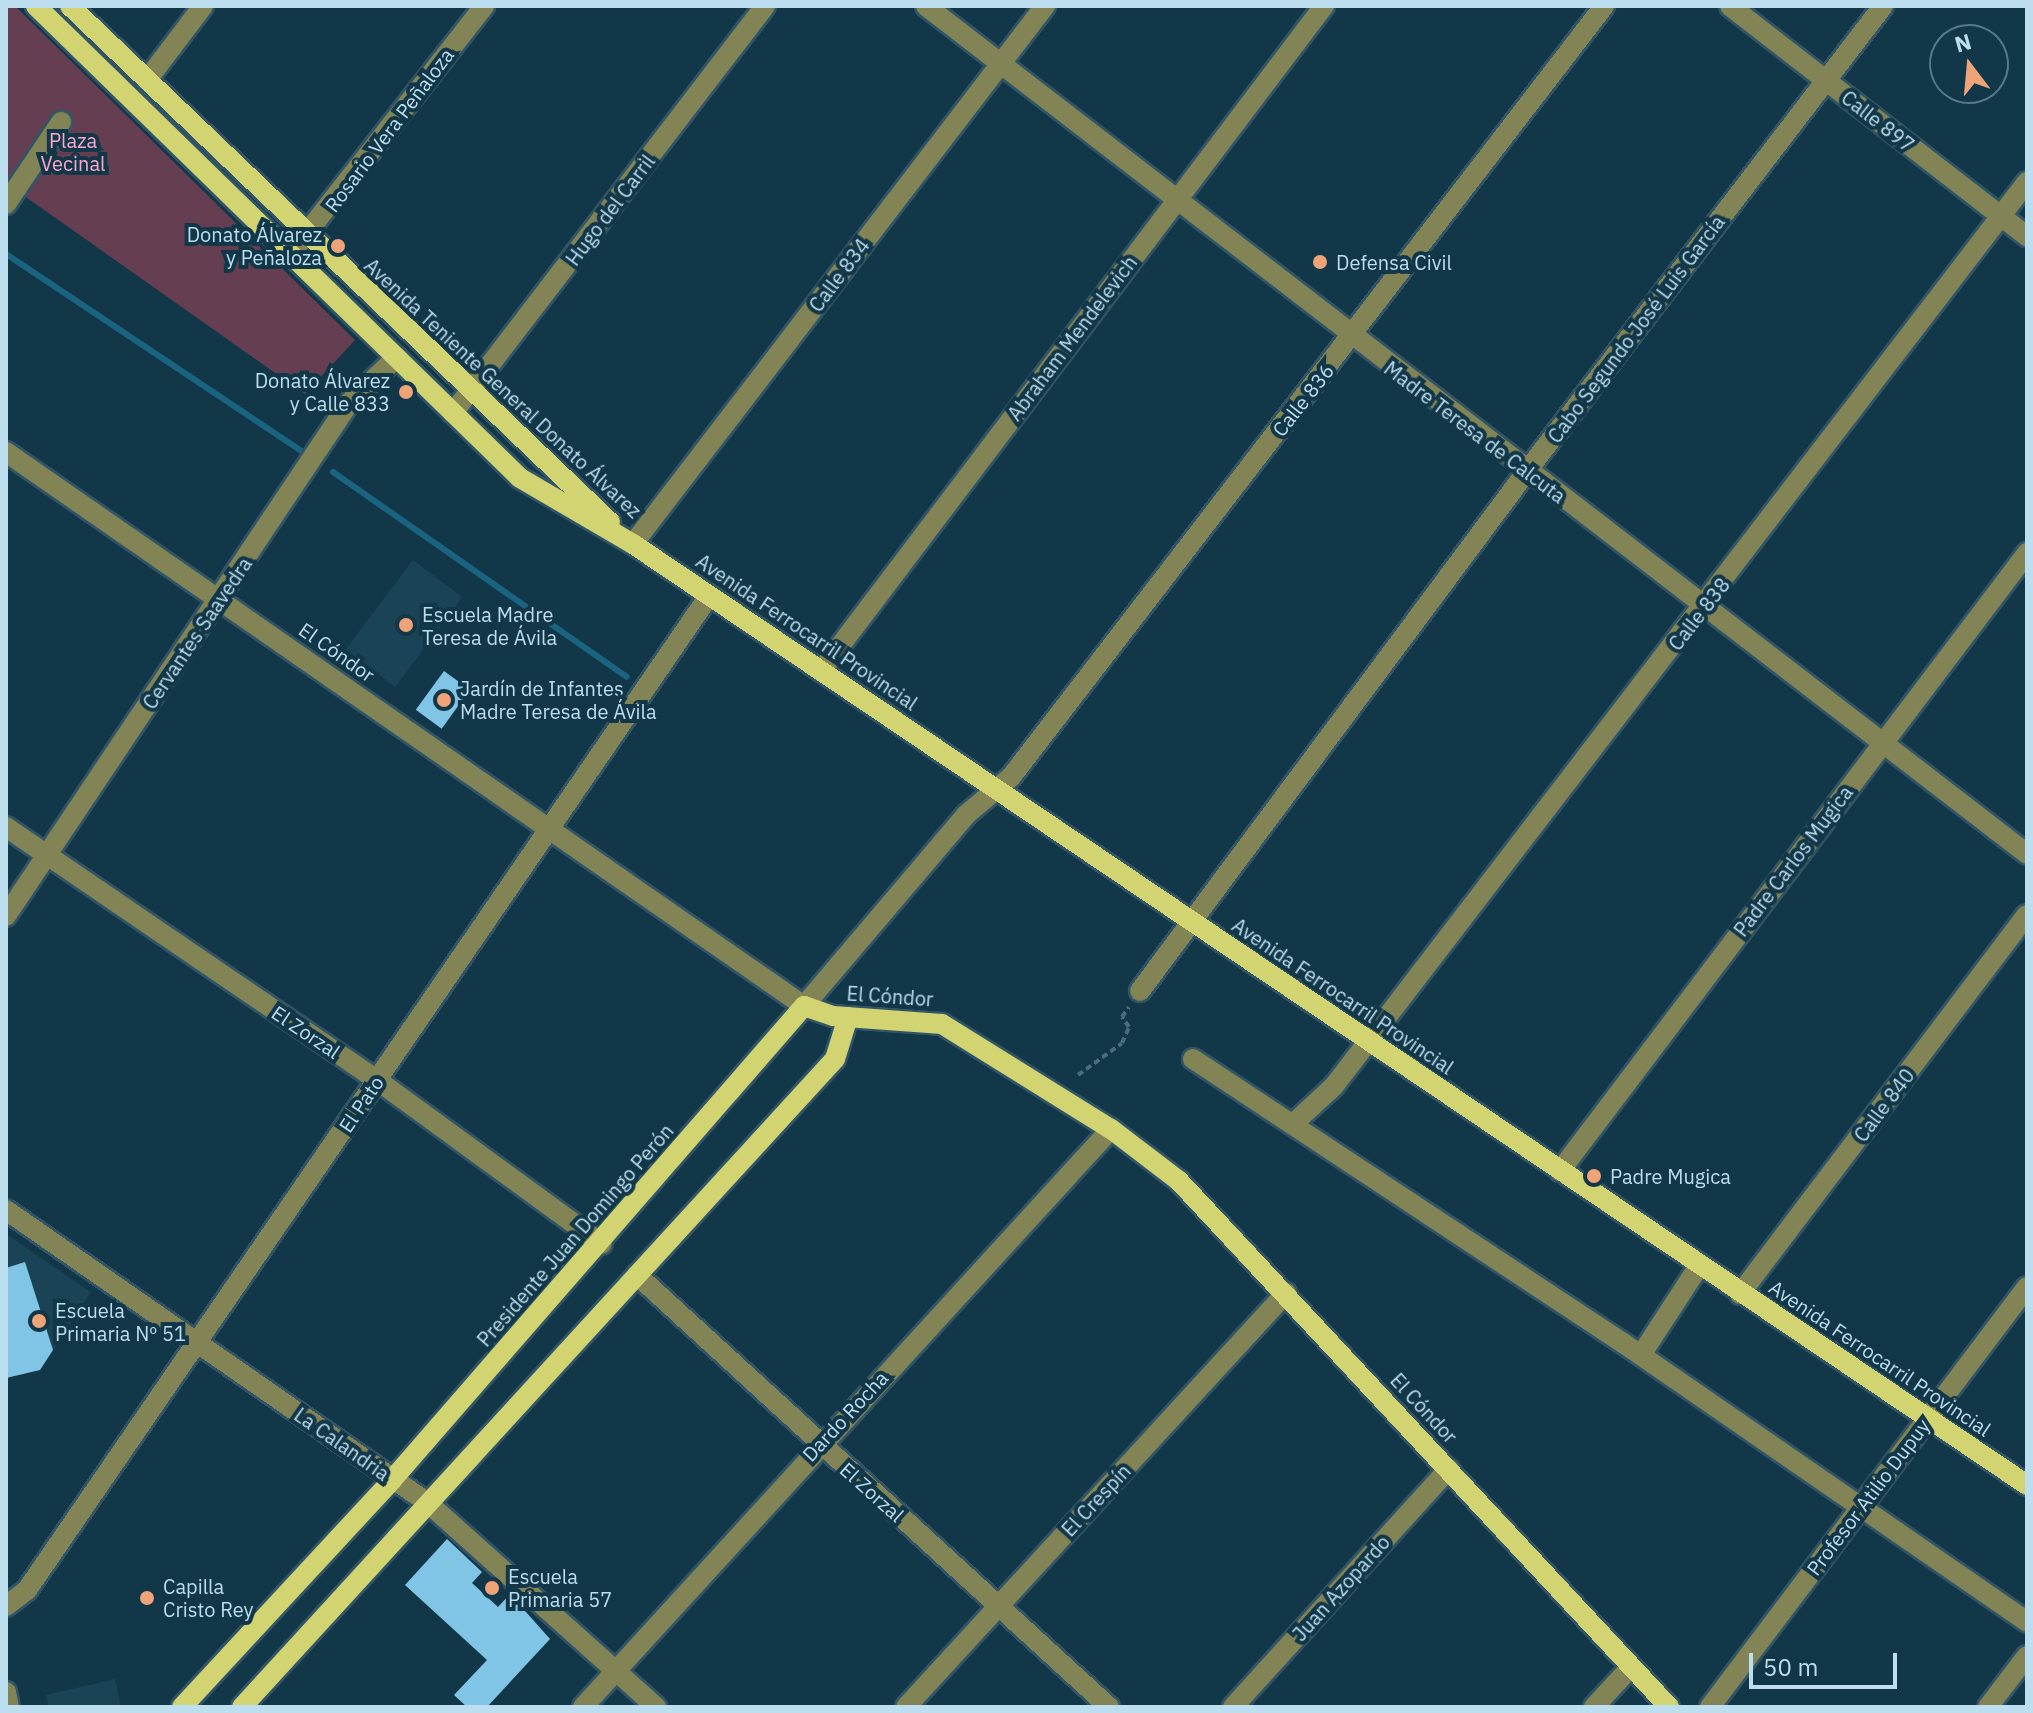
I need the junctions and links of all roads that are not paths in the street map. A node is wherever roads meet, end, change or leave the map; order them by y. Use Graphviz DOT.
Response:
graph roads {
  1 [pos="36,6"];
  2 [pos="70,6"];
  3 [pos="203,6"];
  4 [pos="484,6"];
  5 [pos="765,6"];
  6 [pos="926,6"];
  7 [pos="1045,6"];
  8 [pos="1324,6"];
  9 [pos="1604,6"];
  10 [pos="1730,6"];
  11 [pos="1883,6"];
  12 [pos="1001,64"];
  13 [pos="147,80"];
  14 [pos="1826,80"];
  15 [pos="61,122"];
  16 [pos="2027,182"];
  17 [pos="1179,198"];
  18 [pos="6,204"];
  19 [pos="2001,216"];
  20 [pos="306,236"];
  21 [pos="2027,236"];
  22 [pos="292,252"];
  23 [pos="1351,338"];
  24 [pos="397,357"];
  25 [pos="470,393"];
  26 [pos="453,413"];
  27 [pos="6,452"];
  28 [pos="1527,471"];
  29 [pos="633,544"];
  30 [pos="2027,553"];
  31 [pos="709,596"];
  32 [pos="220,600"];
  33 [pos="1706,606"];
  34 [pos="821,671"];
  35 [pos="1881,744"];
  36 [pos="996,789"];
  37 [pos="6,827"];
  38 [pos="552,829"];
  39 [pos="2027,854"];
  40 [pos="48,856"];
  41 [pos="2027,915"];
  42 [pos="6,916"];
  43 [pos="1188,920"];
  44 [pos="1140,991"];
  45 [pos="804,1006"];
  46 [pos="848,1017"];
  47 [pos="1368,1042"];
  48 [pos="1193,1059"];
  49 [pos="377,1080"];
  50 [pos="1294,1123"];
  51 [pos="1111,1129"];
  52 [pos="1560,1171"];
  53 [pos="6,1210"];
  54 [pos="602,1244"];
  55 [pos="1699,1266"];
  56 [pos="637,1275"];
  57 [pos="2027,1287"];
  58 [pos="1286,1293"];
  59 [pos="1740,1294"];
  60 [pos="198,1343"];
  61 [pos="1641,1355"];
  62 [pos="1928,1417"];
  63 [pos="819,1444"];
  64 [pos="1449,1469"];
  65 [pos="392,1480"];
  66 [pos="2027,1485"];
  67 [pos="428,1503"];
  68 [pos="1859,1509"];
  69 [pos="6,1606"];
  70 [pos="999,1606"];
  71 [pos="2027,1622"];
  72 [pos="2027,1656"];
  73 [pos="1631,1667"];
  74 [pos="616,1671"];
  75 [pos="6,1692"];
  76 [pos="9,1707"];
  77 [pos="182,1707"];
  78 [pos="242,1707"];
  79 [pos="583,1707"];
  80 [pos="656,1707"];
  81 [pos="906,1707"];
  82 [pos="1109,1707"];
  83 [pos="1233,1707"];
  84 [pos="1594,1707"];
  85 [pos="1669,1707"];
  86 [pos="1710,1707"];
  87 [pos="1988,1707"];
  1 -- 22 [label="main road, Avenida Teniente General Donato Álvarez"];
  2 -- 13 [label="main road, Avenida Teniente General Donato Álvarez"];
  3 -- 13 [label="street"];
  4 -- 20 [label="street, Rosario Vera Peñaloza"];
  5 -- 25 [label="street, Hugo del Carril"];
  6 -- 12 [label="street, Madre Teresa de Calcuta"];
  7 -- 12 [label="street, Calle 834"];
  8 -- 17 [label="street, Abraham Mendelevich"];
  9 -- 23 [label="street, Calle 836"];
  10 -- 14 [label="street, Calle 897"];
  11 -- 14 [label="street, Cabo Segundo José Luis García"];
  12 -- 17 [label="street, Madre Teresa de Calcuta"];
  12 -- 29 [label="street, Calle 834"];
  13 -- 20 [label="main road, Avenida Teniente General Donato Álvarez"];
  14 -- 19 [label="street, Calle 897"];
  14 -- 28 [label="street, Cabo Segundo José Luis García"];
  15 -- 18 [label="street"];
  16 -- 19 [label="street, Calle 838"];
  17 -- 23 [label="street, Madre Teresa de Calcuta"];
  17 -- 34 [label="street, Abraham Mendelevich"];
  19 -- 21 [label="street, Calle 897"];
  19 -- 33 [label="street, Calle 838"];
  20 -- 22 [label="street, Rosario Vera Peñaloza"];
  20 -- 25 [label="main road, Avenida Teniente General Donato Álvarez"];
  22 -- 24 [label="main road, Avenida Teniente General Donato Álvarez"];
  23 -- 28 [label="street, Madre Teresa de Calcuta"];
  23 -- 36 [label="street, Calle 836"];
  24 -- 26 [label="main road, Avenida Teniente General Donato Álvarez"];
  24 -- 32 [label="street, Cervantes Saavedra"];
  25 -- 26 [label="street, Hugo del Carril"];
  25 -- 29 [label="main road, Avenida Teniente General Donato Álvarez"];
  26 -- 29 [label="main road, Avenida Teniente General Donato Álvarez"];
  27 -- 32 [label="street, El Cóndor"];
  28 -- 33 [label="street, Madre Teresa de Calcuta"];
  28 -- 43 [label="street, Cabo Segundo José Luis García"];
  29 -- 31 [label="main road, Avenida Ferrocarril Provincial"];
  30 -- 35 [label="street, Padre Carlos Mugica"];
  31 -- 34 [label="main road, Avenida Ferrocarril Provincial"];
  31 -- 38 [label="street, El Pato"];
  32 -- 38 [label="street, El Cóndor"];
  32 -- 40 [label="street, Cervantes Saavedra"];
  33 -- 35 [label="street, Madre Teresa de Calcuta"];
  33 -- 47 [label="street, Calle 838"];
  34 -- 36 [label="main road, Avenida Ferrocarril Provincial"];
  35 -- 39 [label="street, Madre Teresa de Calcuta"];
  35 -- 52 [label="street, Padre Carlos Mugica"];
  36 -- 43 [label="main road, Avenida Ferrocarril Provincial"];
  36 -- 45 [label="street, Presidente Juan Domingo Perón"];
  37 -- 40 [label="street, El Zorzal"];
  38 -- 45 [label="street, El Cóndor"];
  38 -- 49 [label="street, El Pato"];
  40 -- 42 [label="street, Cervantes Saavedra"];
  40 -- 49 [label="street, El Zorzal"];
  41 -- 59 [label="street, Calle 840"];
  43 -- 44 [label="street, Cabo Segundo José Luis García"];
  43 -- 47 [label="main road, Avenida Ferrocarril Provincial"];
  45 -- 46 [label="main road, El Cóndor"];
  45 -- 54 [label="main road, Presidente Juan Domingo Perón"];
  46 -- 51 [label="main road, El Cóndor"];
  46 -- 56 [label="main road"];
  47 -- 50 [label="street, Calle 838"];
  47 -- 52 [label="main road, Avenida Ferrocarril Provincial"];
  48 -- 50 [label="street"];
  49 -- 54 [label="street, El Zorzal"];
  49 -- 60 [label="street, El Pato"];
  50 -- 61 [label="street"];
  51 -- 58 [label="main road, El Cóndor"];
  51 -- 63 [label="street, Dardo Rocha"];
  52 -- 55 [label="main road, Avenida Ferrocarril Provincial"];
  53 -- 60 [label="street, La Calandria"];
  54 -- 65 [label="main road, Presidente Juan Domingo Perón"];
  55 -- 59 [label="main road, Avenida Ferrocarril Provincial"];
  55 -- 61 [label="street"];
  56 -- 63 [label="street, El Zorzal"];
  56 -- 67 [label="main road"];
  57 -- 62 [label="street, Profesor Atilio Dupuy"];
  58 -- 64 [label="main road, El Cóndor"];
  58 -- 70 [label="street, El Crespín"];
  59 -- 62 [label="main road, Avenida Ferrocarril Provincial"];
  60 -- 65 [label="street, La Calandria"];
  60 -- 69 [label="street, El Pato"];
  61 -- 68 [label="street"];
  62 -- 66 [label="main road, Avenida Ferrocarril Provincial"];
  62 -- 68 [label="street, Profesor Atilio Dupuy"];
  63 -- 70 [label="street, El Zorzal"];
  63 -- 74 [label="street, Dardo Rocha"];
  64 -- 73 [label="main road, El Cóndor"];
  64 -- 83 [label="street, Juan Azopardo"];
  65 -- 67 [label="street, La Calandria"];
  65 -- 77 [label="main road, Presidente Juan Domingo Perón"];
  67 -- 74 [label="street, La Calandria"];
  67 -- 78 [label="main road"];
  68 -- 71 [label="street"];
  68 -- 86 [label="street, Profesor Atilio Dupuy"];
  70 -- 81 [label="street, El Crespín"];
  70 -- 82 [label="street, El Zorzal"];
  72 -- 87 [label="street"];
  73 -- 84 [label="street"];
  73 -- 85 [label="main road, El Cóndor"];
  74 -- 79 [label="street, Dardo Rocha"];
  74 -- 80 [label="street, La Calandria"];
  75 -- 76 [label="street"];
}
